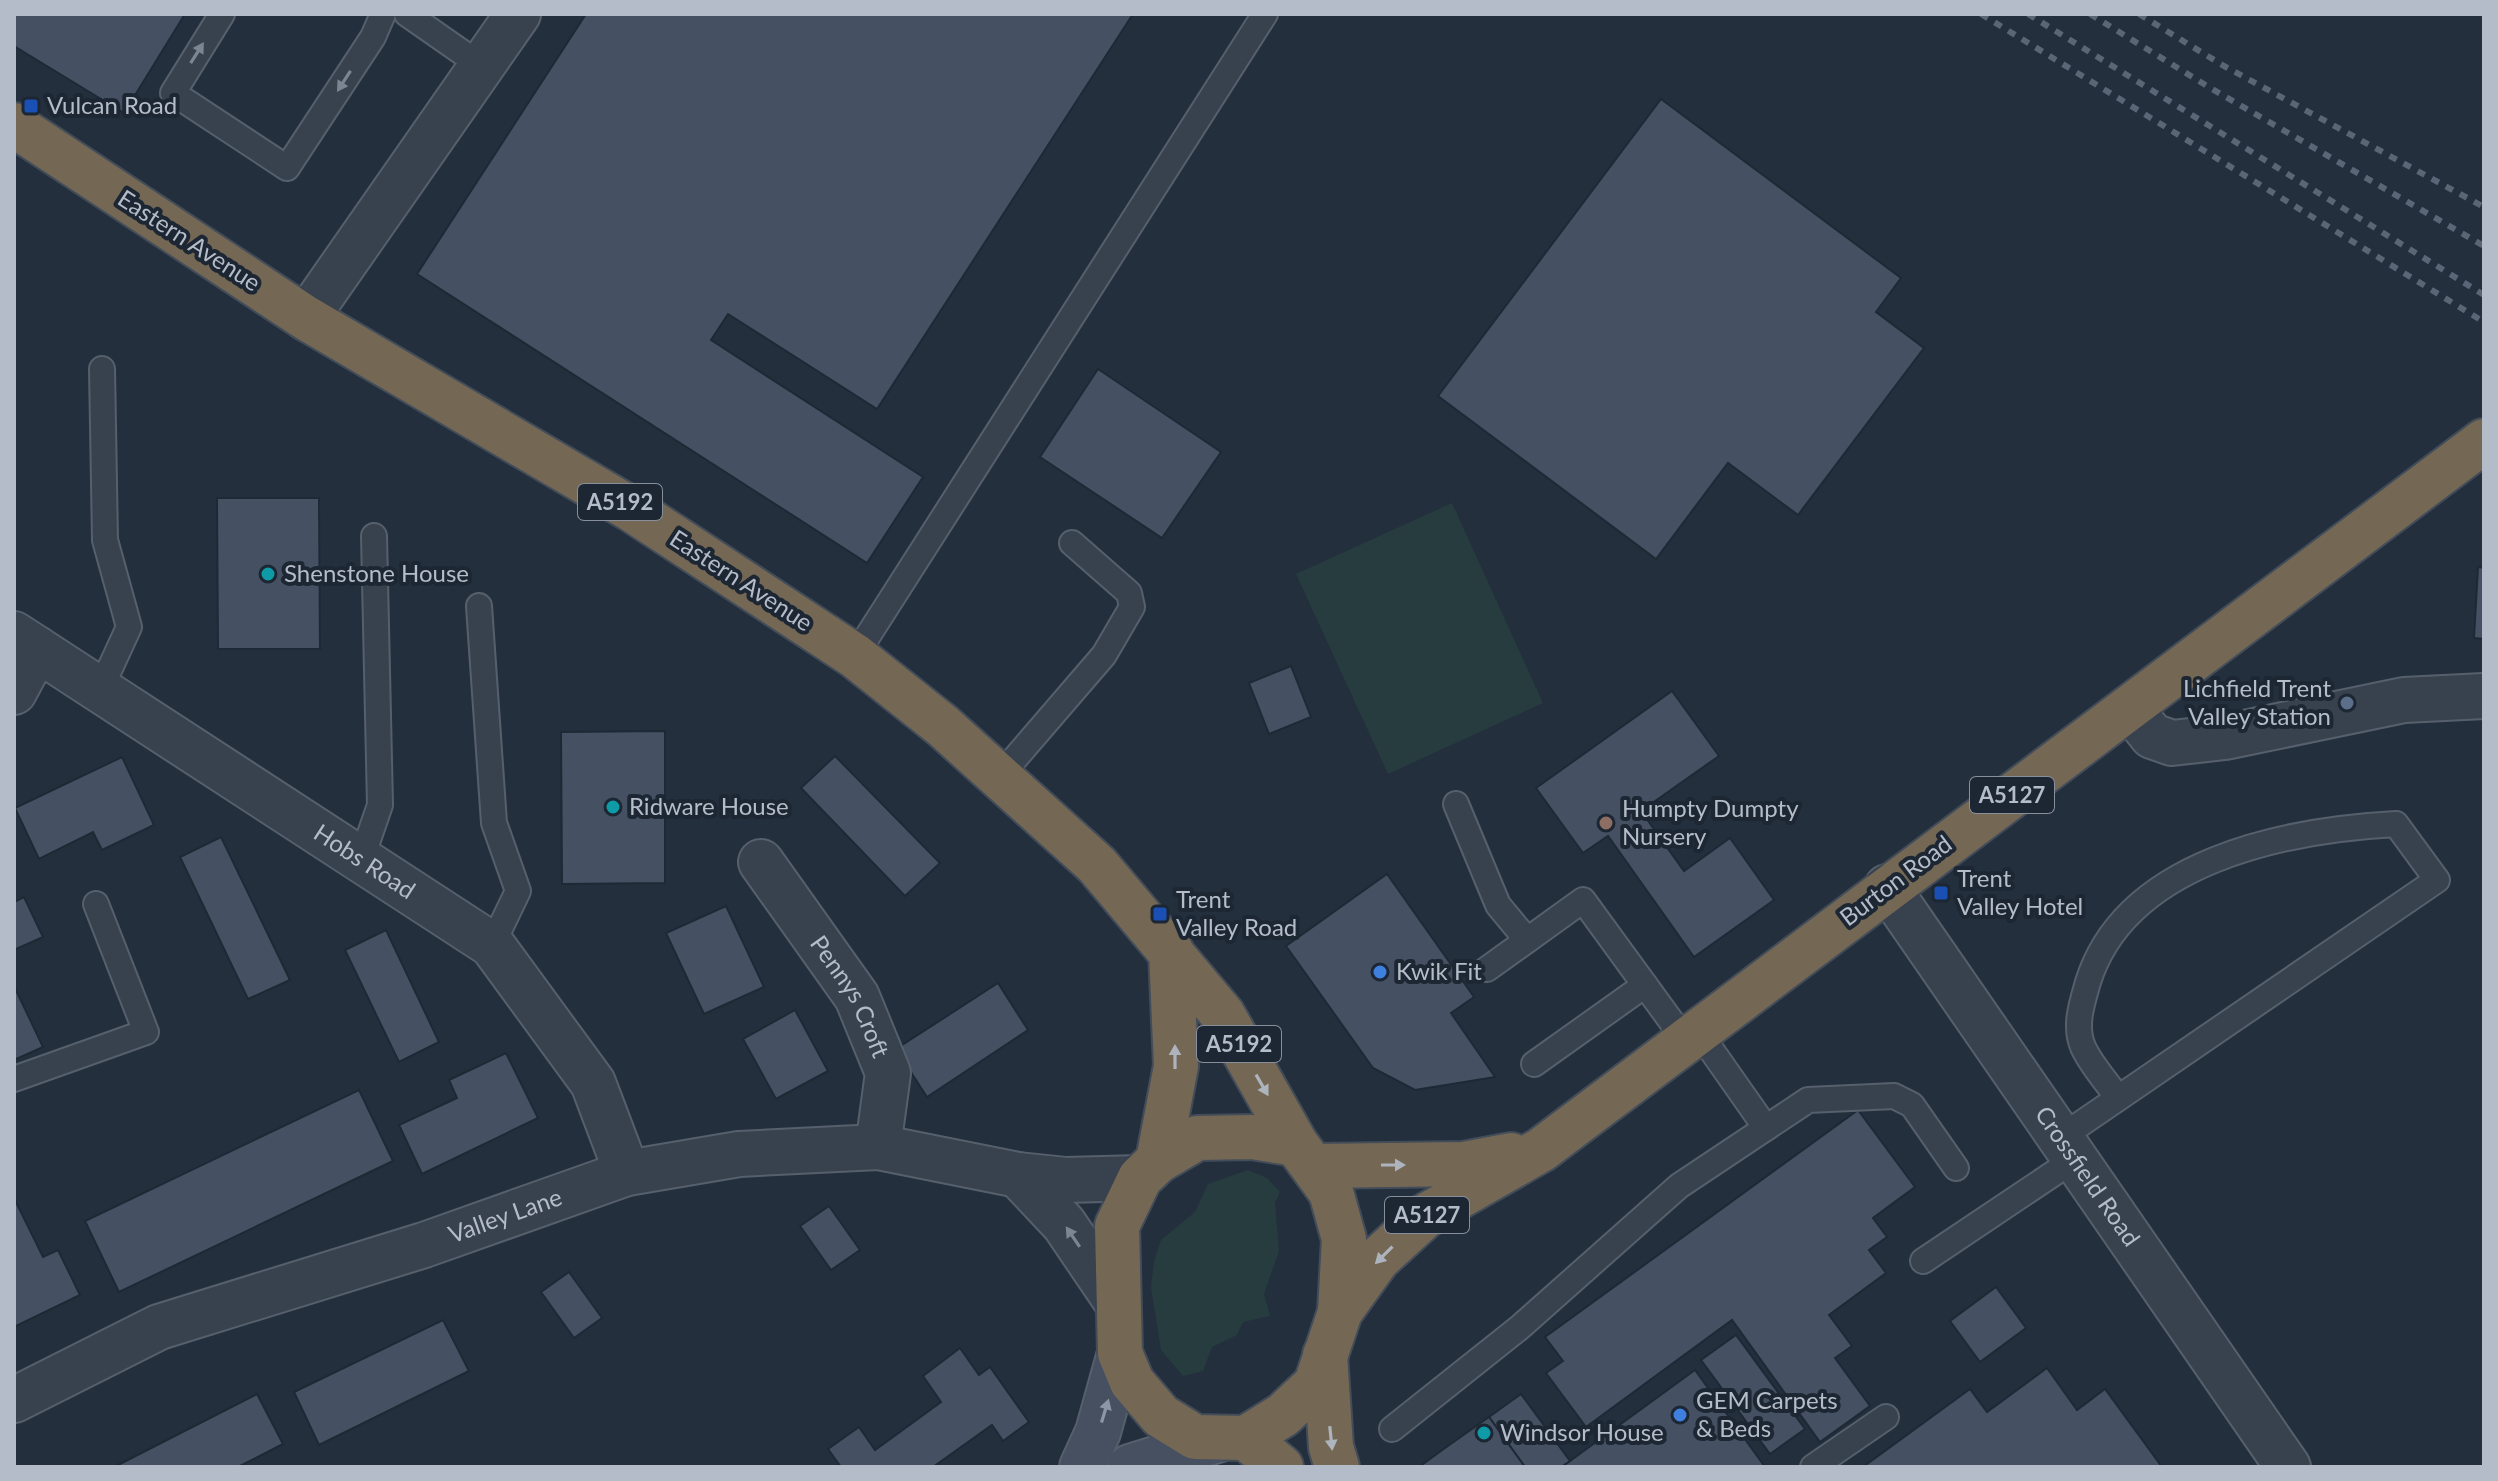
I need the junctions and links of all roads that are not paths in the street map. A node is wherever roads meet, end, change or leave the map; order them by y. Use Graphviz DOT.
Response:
graph roads {
  1 [pos="222,14"];
  2 [pos="383,14"];
  3 [pos="407,14"];
  4 [pos="518,14"];
  5 [pos="1265,14"];
  6 [pos="483,67"];
  7 [pos="14,125"];
  8 [pos="306,318"];
  9 [pos="102,369"];
  10 [pos="2484,441"];
  11 [pos="374,536"];
  12 [pos="1072,543"];
  13 [pos="479,606"];
  14 [pos="25,641"];
  15 [pos="855,656"];
  16 [pos="100,690"];
  17 [pos="14,692"];
  18 [pos="2484,696"];
  19 [pos="2130,708"];
  20 [pos="999,777"];
  21 [pos="1456,804"];
  22 [pos="361,860"];
  23 [pos="761,862"];
  24 [pos="1887,887"];
  25 [pos="96,904"];
  26 [pos="1527,940"];
  27 [pos="492,945"];
  28 [pos="1171,951"];
  29 [pos="1487,969"];
  30 [pos="1645,985"];
  31 [pos="1692,1036"];
  32 [pos="1534,1064"];
  33 [pos="14,1079"];
  34 [pos="2118,1098"];
  35 [pos="1766,1128"];
  36 [pos="878,1147"];
  37 [pos="2067,1148"];
  38 [pos="1541,1150"];
  39 [pos="1306,1155"];
  40 [pos="1956,1168"];
  41 [pos="1149,1170"];
  42 [pos="627,1173"];
  43 [pos="1018,1175"];
  44 [pos="1923,1261"];
  45 [pos="1117,1302"];
  46 [pos="1340,1312"];
  47 [pos="1325,1352"];
  48 [pos="1120,1353"];
  49 [pos="14,1400"];
  50 [pos="1886,1417"];
  51 [pos="1392,1429"];
  52 [pos="1233,1438"];
  53 [pos="1082,1467"];
  54 [pos="1130,1467"];
  55 [pos="1281,1467"];
  56 [pos="1337,1467"];
  57 [pos="1813,1467"];
  58 [pos="2288,1467"];
  2 -- 1 [label="lane, one-way"];
  3 -- 6 [label="lane"];
  4 -- 6 [label="street"];
  5 -- 15 [label="lane"];
  6 -- 8 [label="street"];
  7 -- 8 [label="highway, Eastern Avenue / A5192"];
  8 -- 15 [label="highway, Eastern Avenue / A5192"];
  9 -- 16 [label="lane"];
  10 -- 19 [label="highway, Burton Road / A5127"];
  11 -- 22 [label="lane"];
  12 -- 20 [label="lane"];
  13 -- 27 [label="lane"];
  14 -- 16 [label="street, Hobs Road"];
  14 -- 17 [label="street"];
  15 -- 20 [label="highway, Eastern Avenue / A5192"];
  16 -- 22 [label="street, Hobs Road"];
  18 -- 19 [label="street"];
  19 -- 24 [label="highway, Burton Road / A5127"];
  20 -- 28 [label="highway, Eastern Avenue / A5192"];
  21 -- 26 [label="lane"];
  22 -- 27 [label="street, Hobs Road"];
  23 -- 36 [label="street, Pennys Croft"];
  24 -- 31 [label="highway, Burton Road / A5127"];
  24 -- 37 [label="street, Crossfield Road"];
  25 -- 33 [label="lane"];
  26 -- 29 [label="lane"];
  26 -- 30 [label="lane"];
  27 -- 42 [label="street, Hobs Road"];
  28 -- 39 [label="highway, Eastern Avenue / A5192, one-way"];
  41 -- 28 [label="highway, A5192, one-way"];
  30 -- 31 [label="lane"];
  30 -- 32 [label="lane"];
  31 -- 35 [label="lane"];
  31 -- 38 [label="highway, Burton Road / A5127"];
  34 -- 34 [label="lane"];
  34 -- 37 [label="lane"];
  35 -- 40 [label="lane"];
  35 -- 51 [label="lane"];
  36 -- 42 [label="street, Valley Lane"];
  36 -- 43 [label="street, Valley Lane"];
  37 -- 44 [label="lane"];
  37 -- 58 [label="street, Crossfield Road"];
  39 -- 38 [label="highway, A5127, one-way"];
  38 -- 46 [label="highway, A5127, one-way"];
  39 -- 41 [label="highway"];
  39 -- 46 [label="highway"];
  41 -- 43 [label="street, Valley Lane"];
  41 -- 45 [label="highway"];
  42 -- 49 [label="street, Valley Lane"];
  45 -- 43 [label="street, one-way"];
  45 -- 48 [label="highway"];
  46 -- 47 [label="highway"];
  47 -- 52 [label="highway"];
  47 -- 56 [label="highway, one-way"];
  48 -- 52 [label="highway"];
  53 -- 48 [label="street, one-way"];
  50 -- 57 [label="lane"];
  52 -- 54 [label="street"];
  52 -- 55 [label="highway"];
}
